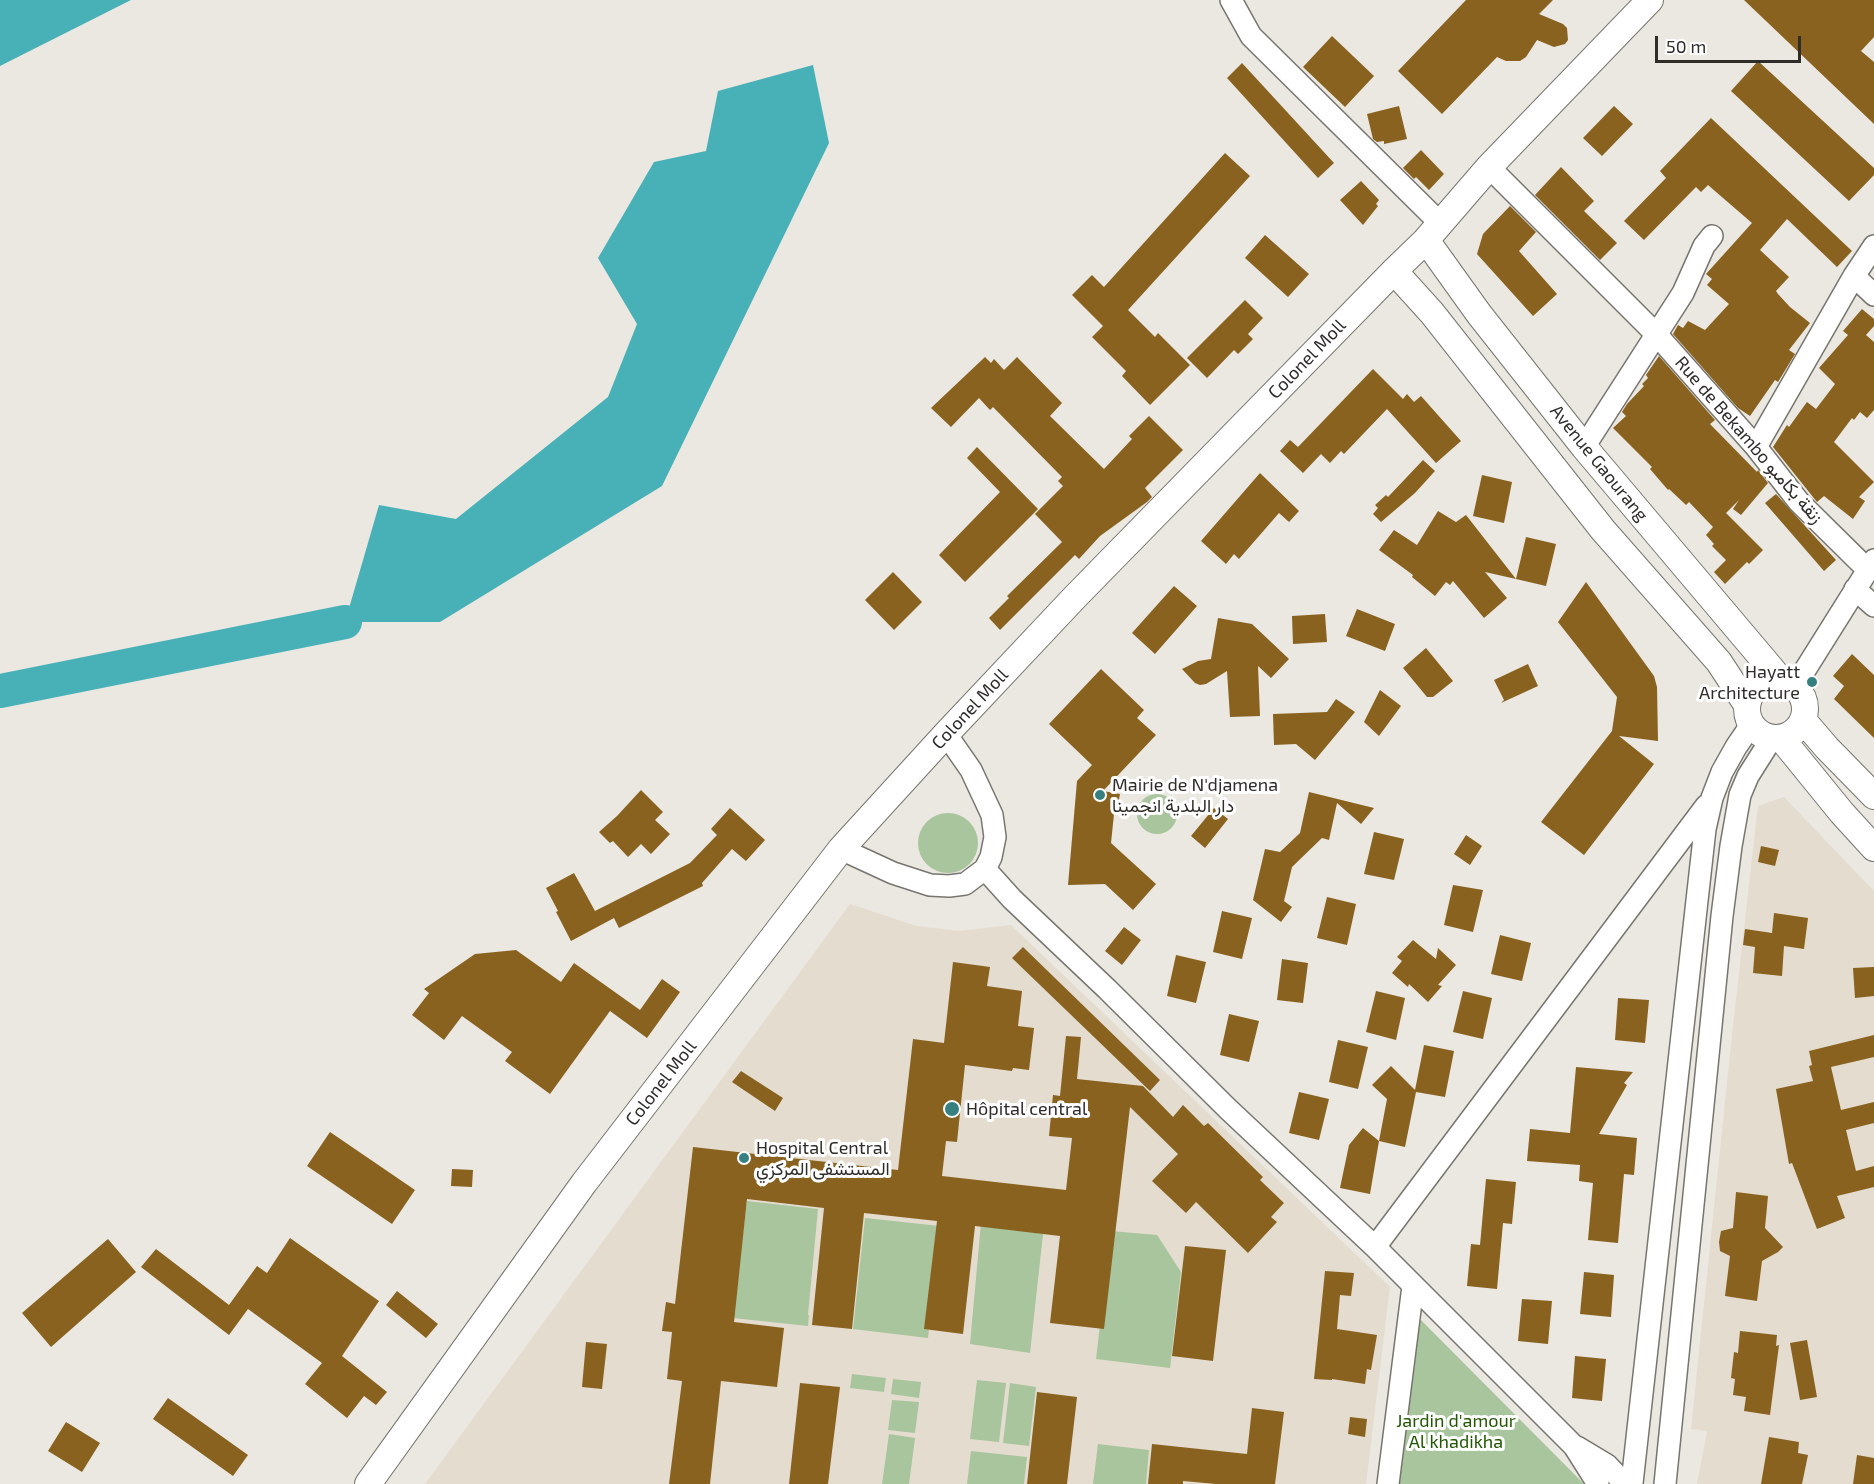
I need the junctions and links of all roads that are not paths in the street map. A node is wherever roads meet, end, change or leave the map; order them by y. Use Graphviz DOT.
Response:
graph roads {
  1 [pos="1231,0"];
  2 [pos="1650,0"];
  3 [pos="1489,167"];
  4 [pos="1433,232"];
  5 [pos="1712,236"];
  6 [pos="1874,246"];
  7 [pos="1394,271"];
  8 [pos="1854,276"];
  9 [pos="1874,295"];
  10 [pos="1657,335"];
  11 [pos="1584,447"];
  12 [pos="1755,447"];
  13 [pos="1871,565"];
  14 [pos="1855,589"];
  15 [pos="1874,606"];
  16 [pos="1787,683"];
  17 [pos="1803,720"];
  18 [pos="1762,727"];
  19 [pos="946,734"];
  20 [pos="1874,796"];
  21 [pos="1712,798"];
  22 [pos="1874,848"];
  23 [pos="841,849"];
  24 [pos="985,869"];
  25 [pos="1375,1247"];
  26 [pos="1413,1286"];
  27 [pos="1574,1446"];
  28 [pos="368,1484"];
  29 [pos="1388,1484"];
  30 [pos="1598,1484"];
  31 [pos="1635,1484"];
  32 [pos="1665,1484"];
  1 -- 4 [label="street"];
  2 -- 3 [label="main road, Colonel Moll"];
  3 -- 4 [label="main road, Colonel Moll"];
  3 -- 10 [label="street, Rue de Bekambo زنقة بكامبو"];
  4 -- 7 [label="main road, Colonel Moll"];
  4 -- 11 [label="main road, Avenue Gaourang"];
  5 -- 10 [label="street"];
  6 -- 8 [label="street"];
  7 -- 18 [label="main road, Avenue Gaourang"];
  7 -- 19 [label="main road, Colonel Moll"];
  8 -- 9 [label="street"];
  8 -- 12 [label="street"];
  10 -- 11 [label="street"];
  10 -- 12 [label="street, Rue de Bekambo زنقة بكامبو"];
  11 -- 16 [label="main road, Avenue Gaourang"];
  12 -- 13 [label="street, Rue de Bekambo زنقة بكامبو"];
  13 -- 14 [label="street"];
  14 -- 15 [label="street"];
  14 -- 16 [label="street"];
  16 -- 17 [label="main road"];
  16 -- 18 [label="main road"];
  17 -- 18 [label="main road"];
  17 -- 20 [label="main road"];
  18 -- 21 [label="street"];
  18 -- 22 [label="main road, Avenue Gaourang"];
  18 -- 32 [label="street"];
  19 -- 23 [label="main road, Colonel Moll"];
  19 -- 24 [label="street"];
  21 -- 25 [label="street"];
  21 -- 31 [label="street"];
  23 -- 24 [label="street"];
  23 -- 28 [label="main road, Colonel Moll"];
  24 -- 25 [label="street"];
  25 -- 26 [label="street"];
  26 -- 27 [label="street"];
  26 -- 29 [label="street"];
  27 -- 30 [label="street"];
  27 -- 31 [label="street"];
}
